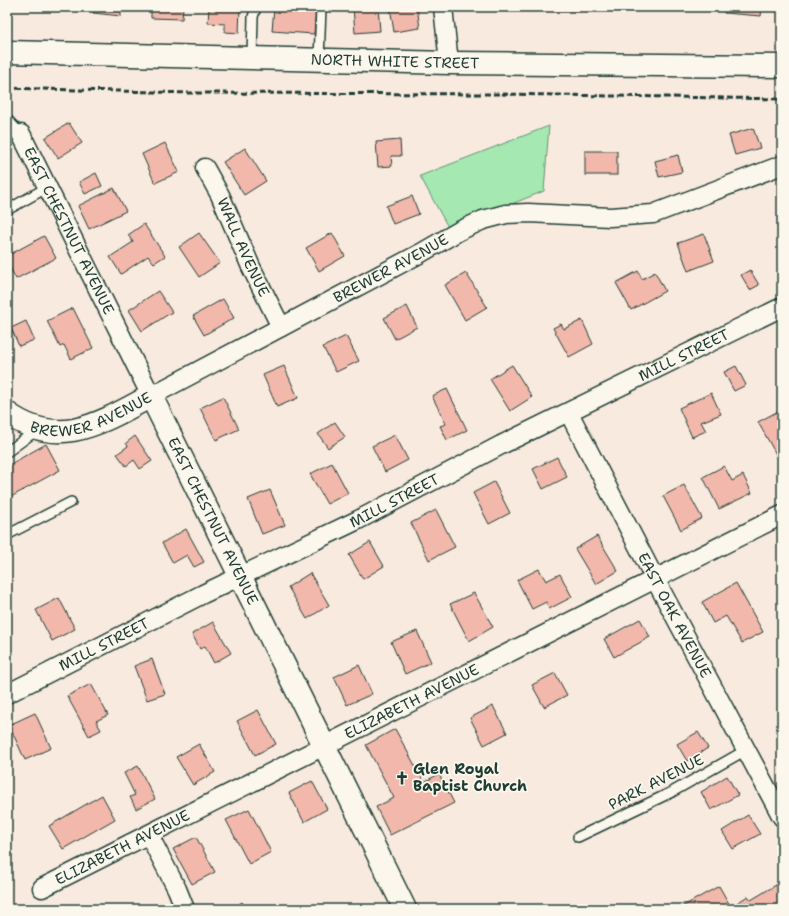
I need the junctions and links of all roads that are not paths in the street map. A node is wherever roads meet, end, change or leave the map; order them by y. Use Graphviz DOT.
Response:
graph roads {
  1 [pos="256,7"];
  2 [pos="321,7"];
  3 [pos="443,7"];
  4 [pos="8,48"];
  5 [pos="252,58"];
  6 [pos="319,60"];
  7 [pos="449,63"];
  8 [pos="782,66"];
  9 [pos="7,119"];
  10 [pos="21,134"];
  11 [pos="782,165"];
  12 [pos="205,168"];
  13 [pos="48,187"];
  14 [pos="7,210"];
  15 [pos="782,307"];
  16 [pos="281,327"];
  17 [pos="151,396"];
  18 [pos="569,413"];
  19 [pos="13,417"];
  20 [pos="39,429"];
  21 [pos="7,452"];
  22 [pos="71,502"];
  23 [pos="782,515"];
  24 [pos="7,535"];
  25 [pos="240,577"];
  26 [pos="655,580"];
  27 [pos="7,694"];
  28 [pos="323,745"];
  29 [pos="746,750"];
  30 [pos="782,817"];
  31 [pos="149,835"];
  32 [pos="578,837"];
  33 [pos="42,888"];
  34 [pos="185,909"];
  35 [pos="404,909"];
  1 -- 5 [label="lane"];
  2 -- 6 [label="lane"];
  3 -- 7 [label="street"];
  4 -- 5 [label="main road, NORTH WHITE STREET"];
  5 -- 6 [label="main road, NORTH WHITE STREET"];
  6 -- 7 [label="main road, NORTH WHITE STREET"];
  7 -- 8 [label="main road, NORTH WHITE STREET"];
  9 -- 10 [label="lane"];
  10 -- 13 [label="street, EAST CHESTNUT AVENUE"];
  11 -- 16 [label="street, BREWER AVENUE"];
  12 -- 16 [label="street, WALL AVENUE"];
  13 -- 14 [label="lane"];
  13 -- 17 [label="street, EAST CHESTNUT AVENUE"];
  15 -- 18 [label="street, MILL STREET"];
  16 -- 17 [label="street, BREWER AVENUE"];
  17 -- 20 [label="main road, BREWER AVENUE"];
  17 -- 25 [label="main road, EAST CHESTNUT AVENUE"];
  18 -- 25 [label="street, MILL STREET"];
  18 -- 26 [label="street, EAST OAK AVENUE"];
  19 -- 20 [label="main road, BREWER AVENUE"];
  20 -- 21 [label="lane"];
  22 -- 24 [label="lane"];
  23 -- 26 [label="street, ELIZABETH AVENUE"];
  25 -- 27 [label="street, MILL STREET"];
  25 -- 28 [label="main road, EAST CHESTNUT AVENUE"];
  26 -- 28 [label="street, ELIZABETH AVENUE"];
  26 -- 29 [label="street, EAST OAK AVENUE"];
  28 -- 31 [label="street, ELIZABETH AVENUE"];
  28 -- 35 [label="main road, EAST CHESTNUT AVENUE"];
  29 -- 30 [label="street, EAST OAK AVENUE"];
  29 -- 32 [label="lane, PARK AVENUE"];
  31 -- 33 [label="street, ELIZABETH AVENUE"];
  31 -- 34 [label="street"];
}
